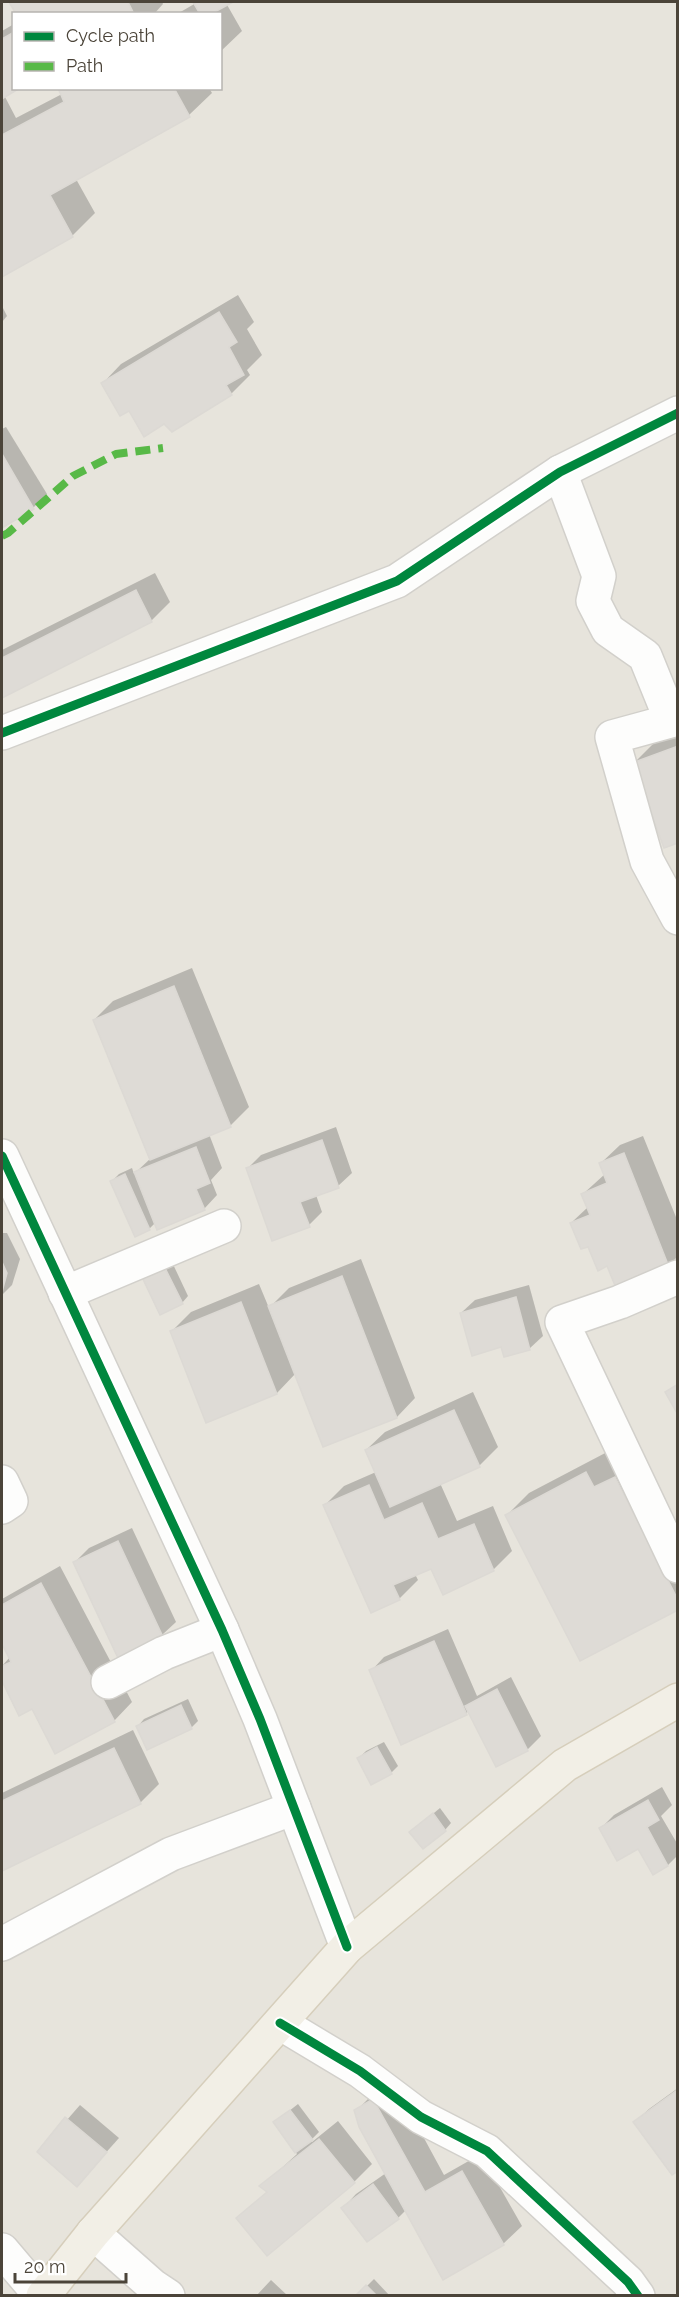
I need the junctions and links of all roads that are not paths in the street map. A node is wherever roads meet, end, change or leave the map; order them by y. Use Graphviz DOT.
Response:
graph roads {
  1 [pos="678,413"];
  2 [pos="560,472"];
  3 [pos="675,719"];
  4 [pos="2,734"];
  5 [pos="678,918"];
  6 [pos="2,1156"];
  7 [pos="224,1226"];
  8 [pos="678,1277"];
  9 [pos="65,1293"];
  10 [pos="2,1482"];
  11 [pos="2,1507"];
  12 [pos="678,1566"];
  13 [pos="222,1630"];
  14 [pos="108,1682"];
  15 [pos="678,1700"];
  16 [pos="294,1808"];
  17 [pos="2,1944"];
  18 [pos="347,1947"];
  19 [pos="280,2023"];
  20 [pos="93,2233"];
  21 [pos="2,2250"];
  22 [pos="42,2295"];
  23 [pos="168,2295"];
  24 [pos="638,2295"];
  1 -- 2 [label="street"];
  2 -- 3 [label="street"];
  2 -- 4 [label="street"];
  3 -- 5 [label="street"];
  6 -- 9 [label="street"];
  7 -- 9 [label="street"];
  8 -- 12 [label="street"];
  9 -- 13 [label="street"];
  10 -- 11 [label="street"];
  13 -- 14 [label="street"];
  13 -- 16 [label="street"];
  15 -- 18 [label="main road"];
  16 -- 17 [label="street"];
  16 -- 18 [label="street"];
  18 -- 19 [label="main road"];
  19 -- 20 [label="main road"];
  19 -- 24 [label="street"];
  20 -- 22 [label="main road"];
  20 -- 23 [label="street"];
  21 -- 22 [label="street"];
}
